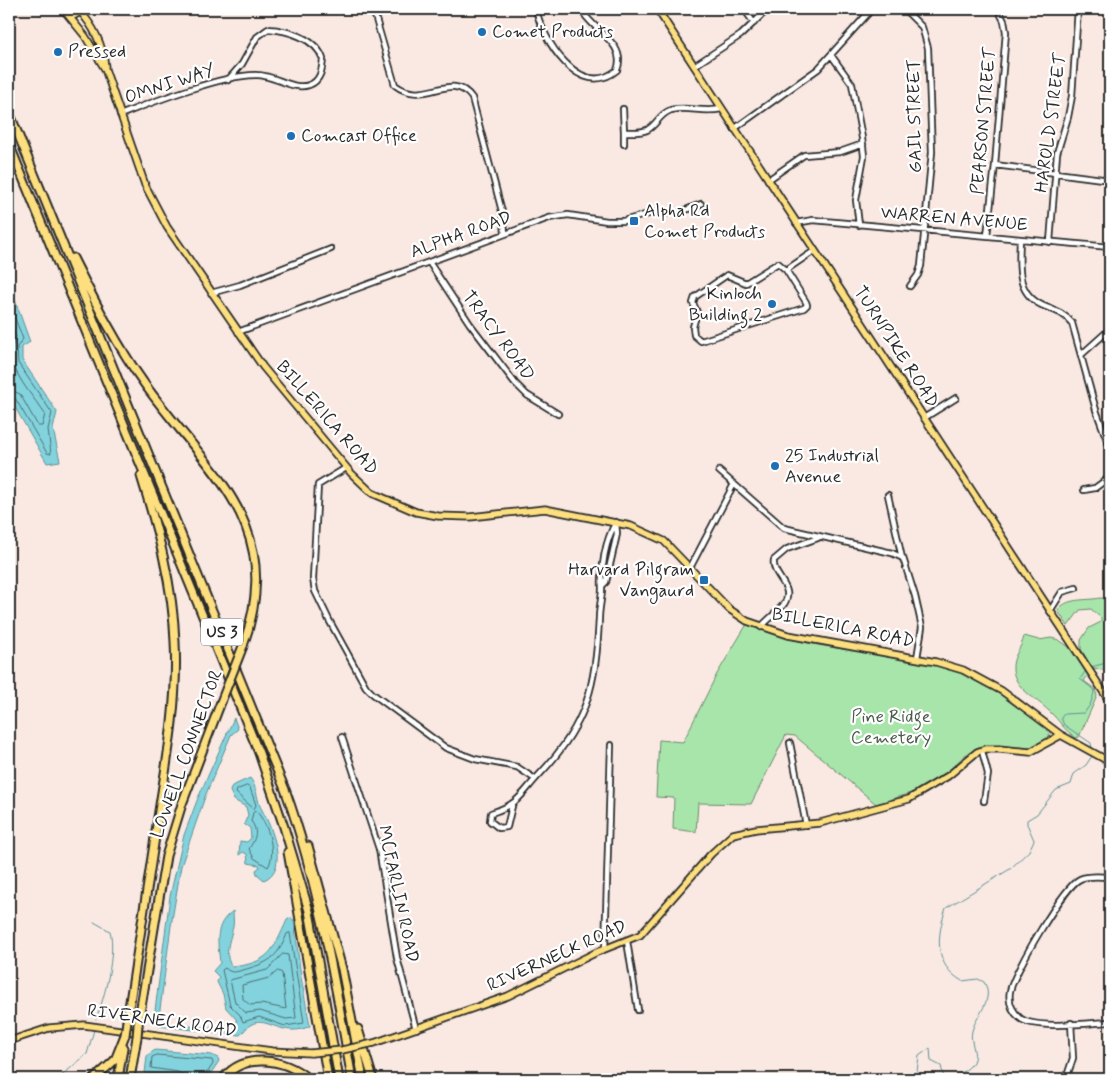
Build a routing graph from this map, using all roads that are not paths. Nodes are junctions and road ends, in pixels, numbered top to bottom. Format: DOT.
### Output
graph roads {
  1 [pos="74,9"];
  2 [pos="373,9"];
  3 [pos="536,9"];
  4 [pos="581,9"];
  5 [pos="657,9"];
  6 [pos="744,9"];
  7 [pos="768,9"];
  8 [pos="872,9"];
  9 [pos="904,9"];
  10 [pos="998,9"];
  11 [pos="1078,9"];
  12 [pos="82,10"];
  13 [pos="67,13"];
  14 [pos="754,23"];
  15 [pos="831,55"];
  16 [pos="694,66"];
  17 [pos="105,69"];
  18 [pos="228,80"];
  19 [pos="623,109"];
  20 [pos="721,109"];
  21 [pos="9,112"];
  22 [pos="120,115"];
  23 [pos="734,129"];
  24 [pos="624,132"];
  25 [pos="9,144"];
  26 [pos="624,144"];
  27 [pos="863,144"];
  28 [pos="9,155"];
  29 [pos="996,166"];
  30 [pos="1056,172"];
  31 [pos="768,180"];
  32 [pos="1110,180"];
  33 [pos="45,199"];
  34 [pos="701,204"];
  35 [pos="35,208"];
  36 [pos="796,223"];
  37 [pos="860,225"];
  38 [pos="926,231"];
  39 [pos="505,234"];
  40 [pos="987,236"];
  41 [pos="1020,239"];
  42 [pos="1050,242"];
  43 [pos="1110,247"];
  44 [pos="332,249"];
  45 [pos="814,251"];
  46 [pos="429,262"];
  47 [pos="786,270"];
  48 [pos="910,286"];
  49 [pos="211,293"];
  50 [pos="1110,329"];
  51 [pos="238,332"];
  52 [pos="1082,355"];
  53 [pos="956,398"];
  54 [pos="558,414"];
  55 [pos="924,418"];
  56 [pos="124,424"];
  57 [pos="1110,448"];
  58 [pos="346,468"];
  59 [pos="719,471"];
  60 [pos="1110,477"];
  61 [pos="734,484"];
  62 [pos="1084,490"];
  63 [pos="888,496"];
  64 [pos="616,522"];
  65 [pos="820,537"];
  66 [pos="902,558"];
  67 [pos="690,568"];
  68 [pos="1076,588"];
  69 [pos="1050,611"];
  70 [pos="761,627"];
  71 [pos="917,658"];
  72 [pos="1110,702"];
  73 [pos="1061,735"];
  74 [pos="342,738"];
  75 [pos="790,744"];
  76 [pos="611,745"];
  77 [pos="982,751"];
  78 [pos="1110,762"];
  79 [pos="535,779"];
  80 [pos="286,792"];
  81 [pos="984,801"];
  82 [pos="512,806"];
  83 [pos="806,825"];
  84 [pos="284,827"];
  85 [pos="1110,877"];
  86 [pos="626,941"];
  87 [pos="604,949"];
  88 [pos="342,969"];
  89 [pos="638,1010"];
  90 [pos="1110,1022"];
  91 [pos="1071,1023"];
  92 [pos="416,1028"];
  93 [pos="125,1035"];
  94 [pos="9,1041"];
  95 [pos="94,1079"];
  96 [pos="118,1079"];
  97 [pos="130,1079"];
  98 [pos="223,1079"];
  99 [pos="308,1079"];
  100 [pos="328,1079"];
  101 [pos="339,1079"];
  102 [pos="352,1079"];
  103 [pos="363,1079"];
  104 [pos="372,1079"];
  105 [pos="1066,1079"];
  1 -- 13 [label="main road"];
  2 -- 39 [label="street"];
  3 -- 4 [label="street"];
  5 -- 16 [label="main road, TURNPIKE ROAD"];
  6 -- 14 [label="street"];
  7 -- 14 [label="street"];
  8 -- 15 [label="street"];
  9 -- 38 [label="street, GAIL STREET"];
  10 -- 29 [label="street, PEARSON STREET"];
  11 -- 30 [label="street, HAROLD STREET"];
  12 -- 13 [label="main road"];
  12 -- 17 [label="main road, BILLERICA ROAD"];
  13 -- 17 [label="main road, BILLERICA ROAD"];
  14 -- 16 [label="street"];
  15 -- 23 [label="street"];
  15 -- 27 [label="street"];
  16 -- 20 [label="main road, TURNPIKE ROAD"];
  17 -- 22 [label="main road, BILLERICA ROAD"];
  18 -- 18 [label="street, OMNI WAY"];
  18 -- 22 [label="street, OMNI WAY"];
  19 -- 24 [label="street"];
  20 -- 23 [label="main road, TURNPIKE ROAD"];
  20 -- 24 [label="street"];
  21 -- 33 [label="highway, US 3"];
  22 -- 49 [label="main road, BILLERICA ROAD"];
  23 -- 31 [label="main road, TURNPIKE ROAD"];
  24 -- 26 [label="street"];
  25 -- 35 [label="highway, US 3"];
  27 -- 31 [label="street"];
  27 -- 37 [label="street"];
  28 -- 35 [label="highway"];
  29 -- 30 [label="street"];
  29 -- 40 [label="street, PEARSON STREET"];
  30 -- 32 [label="street"];
  30 -- 42 [label="street, HAROLD STREET"];
  31 -- 36 [label="main road, TURNPIKE ROAD"];
  33 -- 80 [label="highway, US 3"];
  33 -- 97 [label="highway, LOWELL CONNECTOR, bridge"];
  34 -- 39 [label="street, ALPHA ROAD"];
  35 -- 56 [label="highway, US 3"];
  36 -- 37 [label="street, WARREN AVENUE"];
  36 -- 45 [label="main road, TURNPIKE ROAD"];
  37 -- 38 [label="street, WARREN AVENUE"];
  38 -- 40 [label="street, WARREN AVENUE"];
  38 -- 48 [label="street, GAIL STREET"];
  39 -- 46 [label="street, ALPHA ROAD"];
  40 -- 41 [label="street, WARREN AVENUE"];
  41 -- 42 [label="street, WARREN AVENUE"];
  41 -- 52 [label="street"];
  42 -- 43 [label="street, WARREN AVENUE"];
  44 -- 49 [label="street"];
  45 -- 47 [label="street"];
  45 -- 55 [label="main road, TURNPIKE ROAD"];
  46 -- 51 [label="street, ALPHA ROAD"];
  46 -- 54 [label="street, TRACY ROAD"];
  47 -- 47 [label="street"];
  49 -- 51 [label="main road, BILLERICA ROAD"];
  50 -- 52 [label="street"];
  51 -- 58 [label="main road, BILLERICA ROAD"];
  52 -- 57 [label="street"];
  53 -- 55 [label="street"];
  55 -- 69 [label="main road, TURNPIKE ROAD"];
  56 -- 84 [label="highway, US 3"];
  56 -- 93 [label="highway, bridge"];
  58 -- 64 [label="main road, BILLERICA ROAD"];
  58 -- 79 [label="street"];
  59 -- 61 [label="street"];
  60 -- 62 [label="street"];
  61 -- 65 [label="street"];
  61 -- 67 [label="street"];
  63 -- 66 [label="street"];
  64 -- 67 [label="main road, BILLERICA ROAD"];
  64 -- 79 [label="street"];
  65 -- 66 [label="street"];
  65 -- 70 [label="street"];
  66 -- 71 [label="street"];
  67 -- 70 [label="main road, BILLERICA ROAD"];
  68 -- 69 [label="street"];
  69 -- 72 [label="main road, TURNPIKE ROAD"];
  70 -- 71 [label="main road, BILLERICA ROAD"];
  71 -- 73 [label="main road, BILLERICA ROAD"];
  73 -- 77 [label="main road"];
  73 -- 78 [label="main road, BILLERICA ROAD"];
  74 -- 92 [label="street, MCFARLIN ROAD"];
  75 -- 83 [label="street"];
  76 -- 87 [label="street"];
  77 -- 81 [label="street"];
  77 -- 83 [label="main road, RIVERNECK ROAD"];
  79 -- 82 [label="street"];
  80 -- 88 [label="highway"];
  80 -- 102 [label="highway, US 3"];
  82 -- 82 [label="street"];
  83 -- 86 [label="main road, RIVERNECK ROAD"];
  84 -- 100 [label="highway"];
  84 -- 101 [label="highway, US 3"];
  85 -- 91 [label="street"];
  86 -- 87 [label="main road, RIVERNECK ROAD"];
  86 -- 89 [label="street"];
  87 -- 92 [label="main road, RIVERNECK ROAD"];
  88 -- 103 [label="highway"];
  88 -- 104 [label="highway"];
  90 -- 91 [label="street"];
  91 -- 105 [label="street"];
  92 -- 94 [label="main road, RIVERNECK ROAD, bridge"];
  93 -- 95 [label="highway"];
  93 -- 96 [label="highway"];
  98 -- 99 [label="highway"];
}
